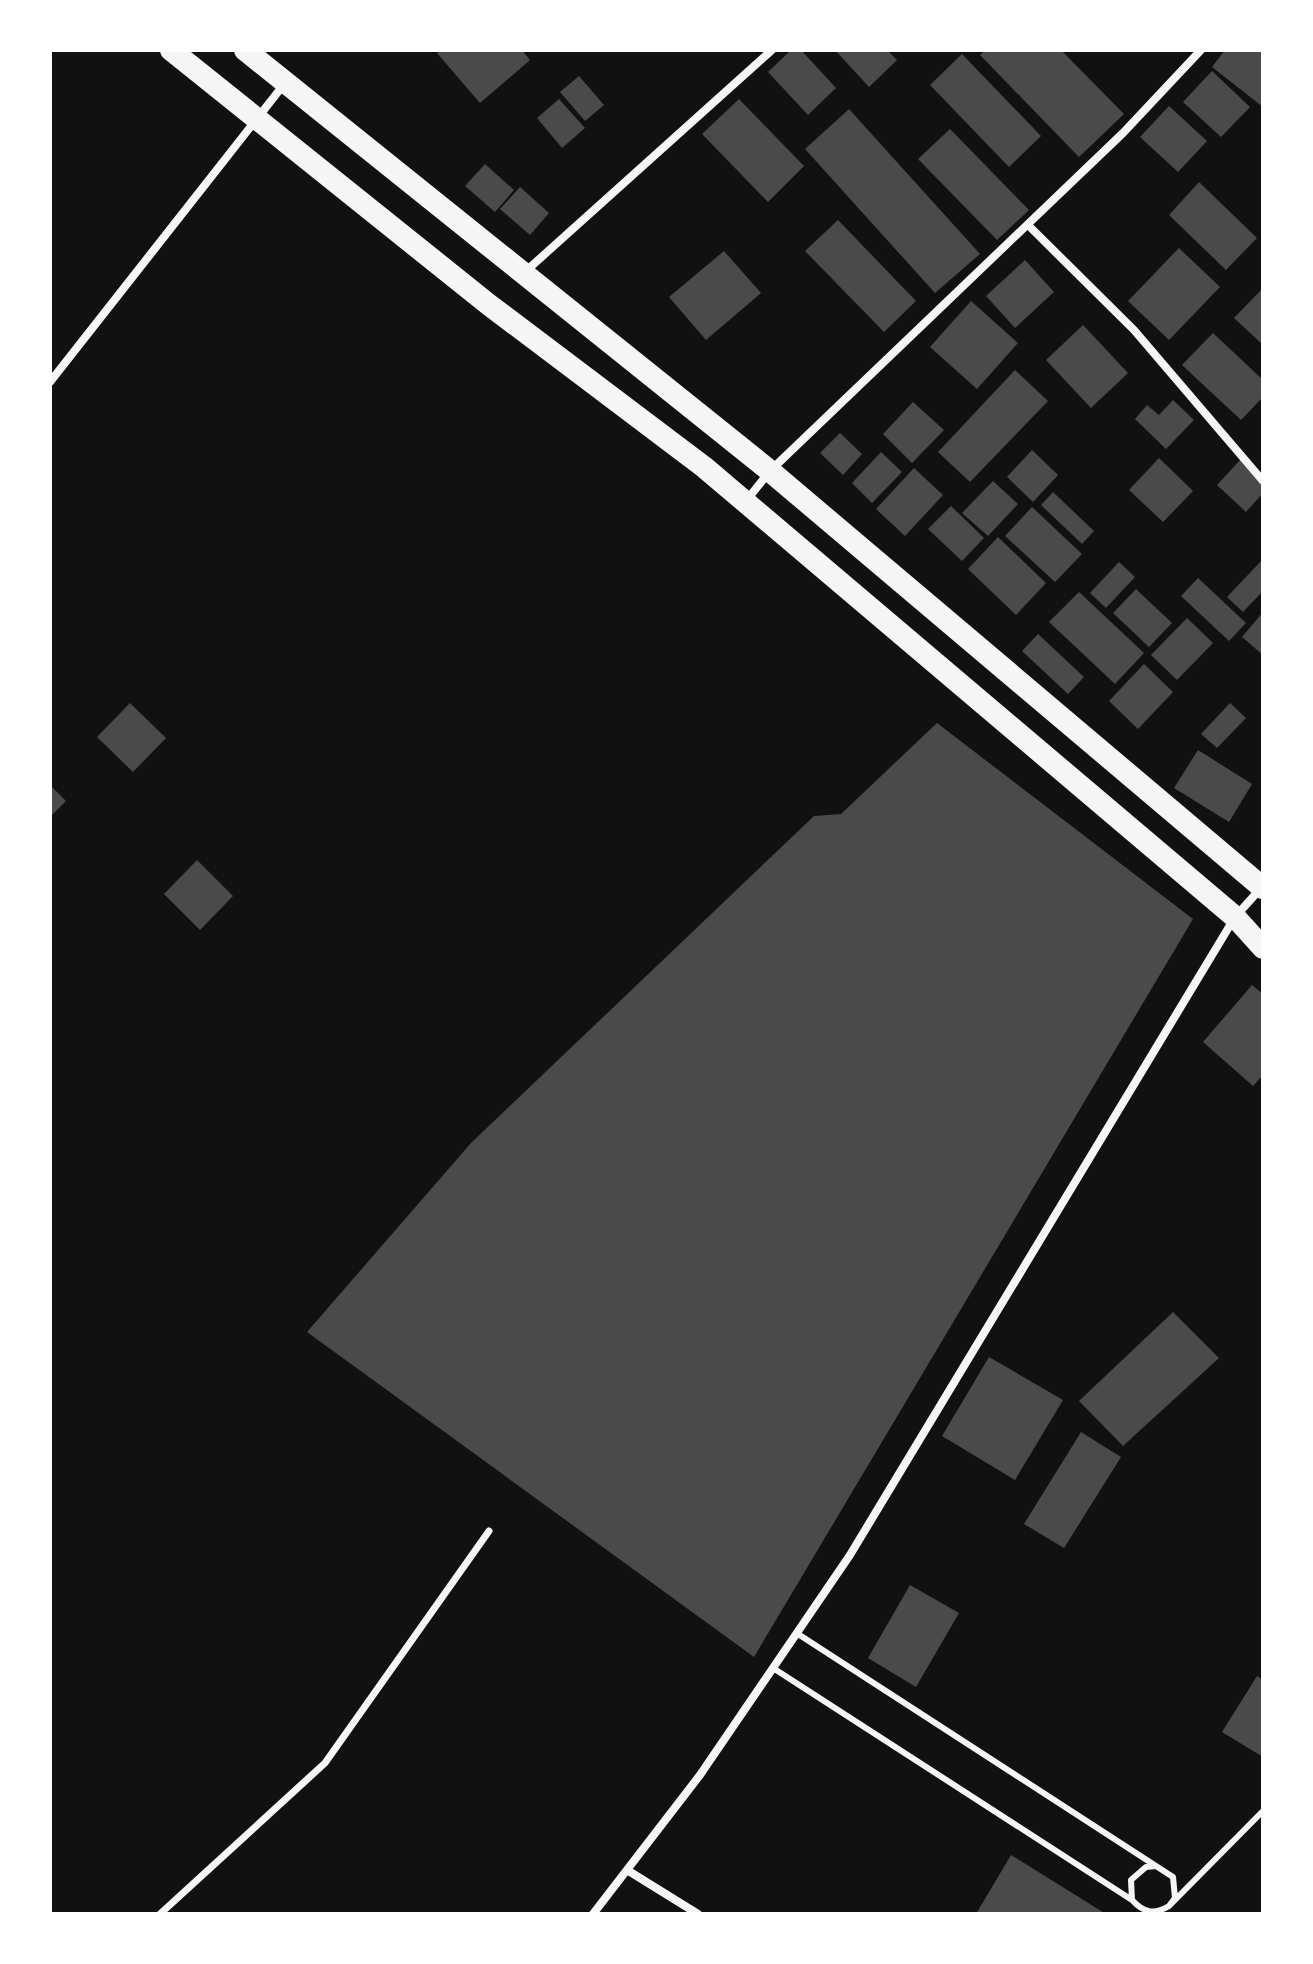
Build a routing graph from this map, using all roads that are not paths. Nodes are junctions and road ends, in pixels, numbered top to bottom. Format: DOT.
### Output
graph roads {
  1 [pos="171,50"];
  2 [pos="245,50"];
  3 [pos="772,50"];
  4 [pos="1201,50"];
  5 [pos="286,82"];
  6 [pos="256,121"];
  7 [pos="1028,225"];
  8 [pos="525,272"];
  9 [pos="50,382"];
  10 [pos="770,471"];
  11 [pos="1263,481"];
  12 [pos="745,502"];
  13 [pos="1262,887"];
  14 [pos="1235,917"];
  15 [pos="1263,948"];
  16 [pos="489,1531"];
  17 [pos="798,1634"];
  18 [pos="773,1668"];
  19 [pos="1263,1811"];
  20 [pos="1156,1866"];
  21 [pos="627,1870"];
  22 [pos="1132,1900"];
  23 [pos="1169,1906"];
  24 [pos="160,1914"];
  25 [pos="593,1914"];
  26 [pos="698,1914"];
  1 -- 6 [label="highway"];
  2 -- 5 [label="highway"];
  3 -- 8 [label="street"];
  4 -- 7 [label="street"];
  5 -- 6 [label="street"];
  5 -- 8 [label="highway"];
  6 -- 9 [label="street"];
  6 -- 12 [label="highway"];
  7 -- 10 [label="street"];
  7 -- 11 [label="street"];
  8 -- 10 [label="highway"];
  10 -- 12 [label="street"];
  10 -- 13 [label="highway"];
  12 -- 14 [label="highway"];
  13 -- 14 [label="street"];
  14 -- 15 [label="highway"];
  14 -- 17 [label="street"];
  16 -- 24 [label="street"];
  17 -- 18 [label="street"];
  17 -- 20 [label="lane"];
  18 -- 21 [label="street"];
  18 -- 22 [label="lane"];
  19 -- 23 [label="lane"];
  20 -- 22 [label="lane"];
  20 -- 23 [label="lane"];
  21 -- 25 [label="street"];
  21 -- 26 [label="street"];
  22 -- 23 [label="lane"];
}
